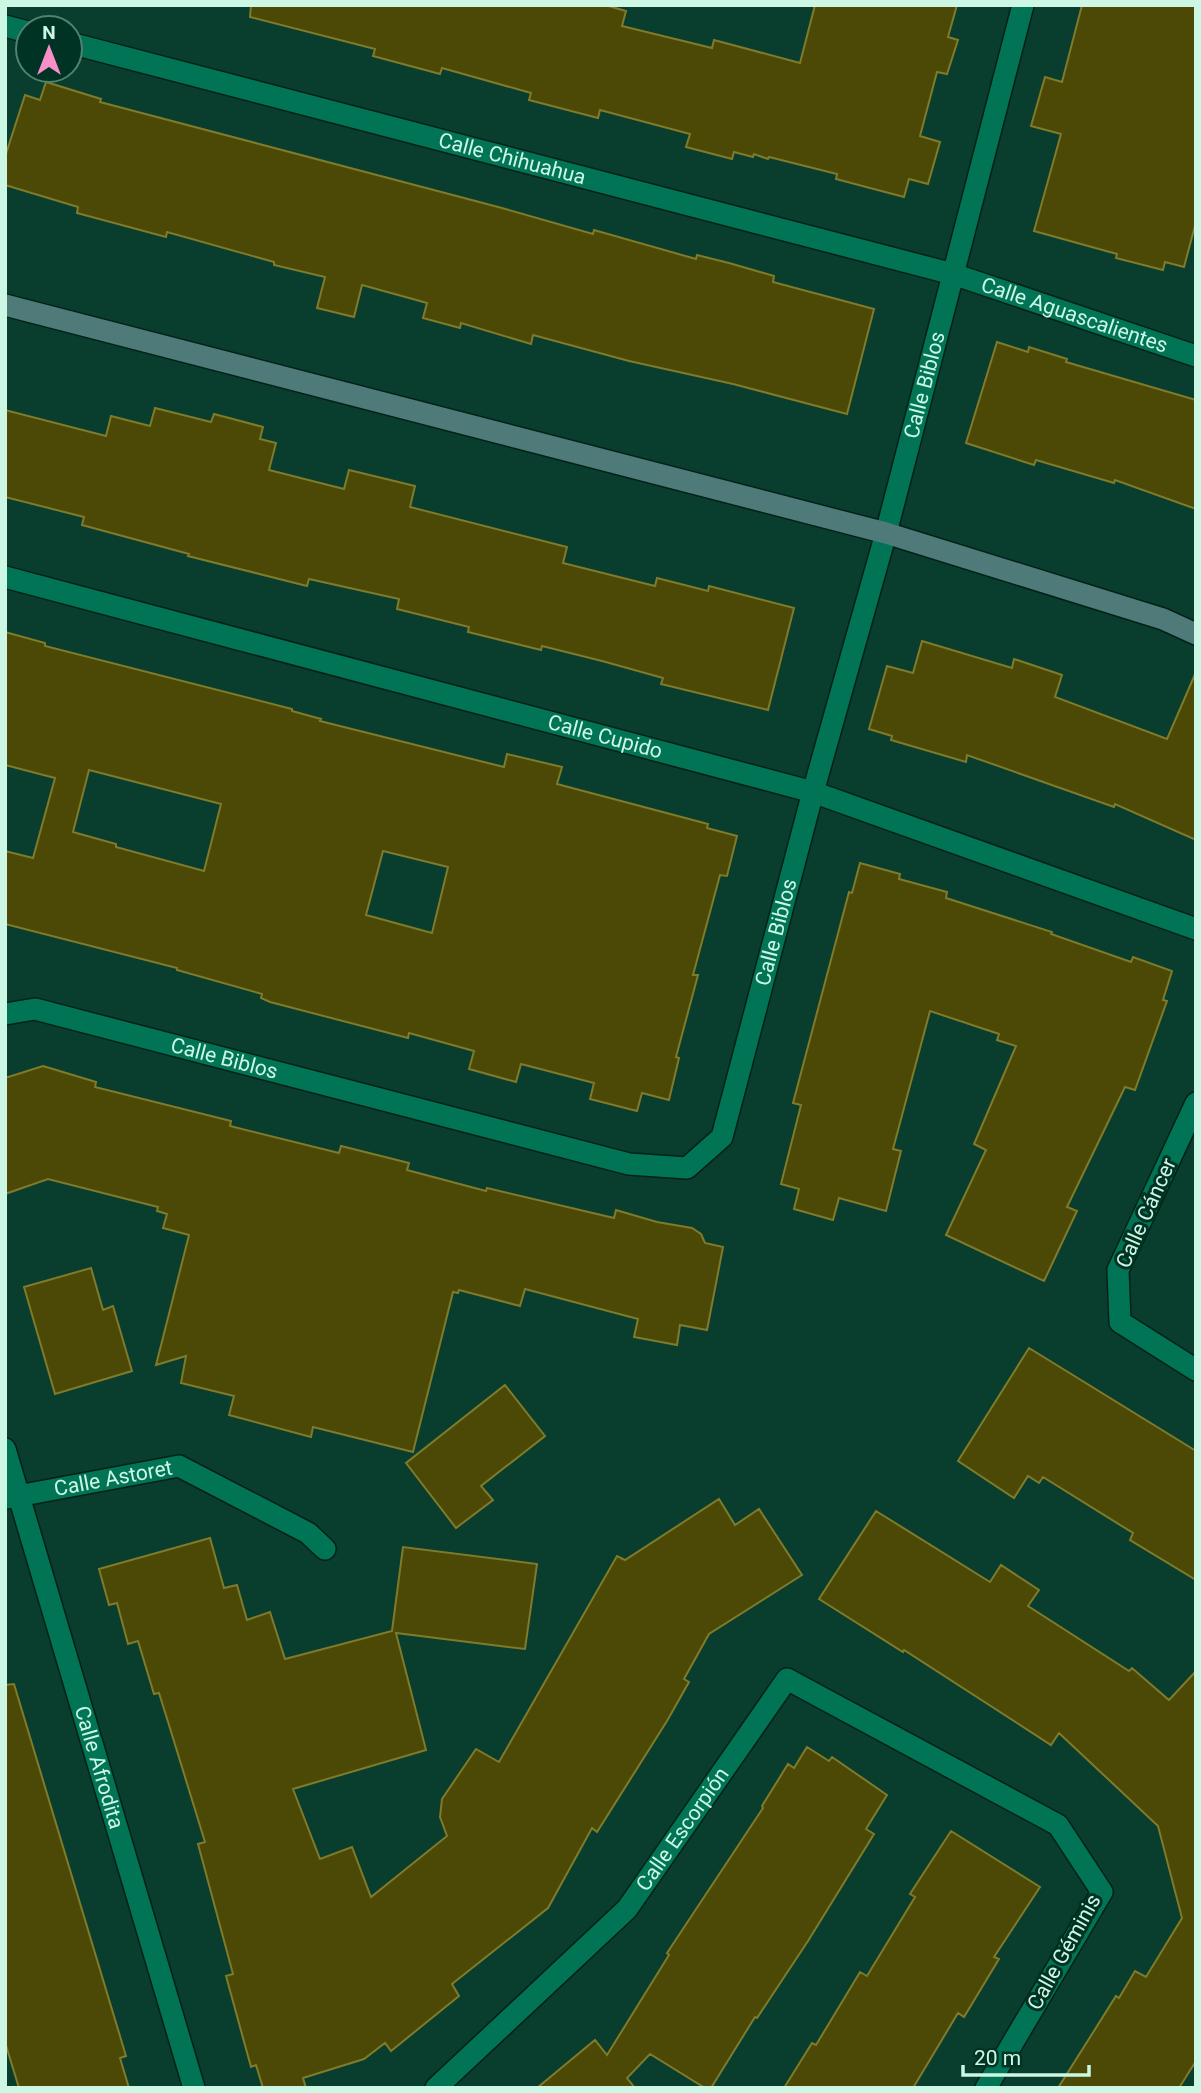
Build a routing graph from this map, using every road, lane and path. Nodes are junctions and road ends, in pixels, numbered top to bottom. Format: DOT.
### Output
graph roads {
  1 [pos="1023,5"];
  2 [pos="84,47"];
  3 [pos="953,274"];
  4 [pos="5,305"];
  5 [pos="1196,356"];
  6 [pos="886,533"];
  7 [pos="5,577"];
  8 [pos="1196,634"];
  9 [pos="813,792"];
  10 [pos="1196,929"];
  11 [pos="5,1014"];
  12 [pos="1196,1103"];
  13 [pos="1196,1370"];
  14 [pos="5,1449"];
  15 [pos="12,1497"];
  16 [pos="325,1549"];
  17 [pos="942,1761"];
  18 [pos="194,2088"];
  19 [pos="436,2088"];
  20 [pos="986,2088"];
  1 -- 3 [label="street, Calle Biblos"];
  2 -- 3 [label="street, Calle Chihuahua"];
  3 -- 5 [label="street, Calle Aguascalientes"];
  3 -- 6 [label="street, Calle Biblos"];
  4 -- 6 [label="street"];
  6 -- 8 [label="street"];
  6 -- 9 [label="street, Calle Biblos"];
  7 -- 9 [label="street, Calle Cupido"];
  9 -- 10 [label="street, Calle Cupido"];
  9 -- 11 [label="street, Calle Biblos"];
  12 -- 13 [label="street, Calle Cáncer"];
  14 -- 15 [label="street, Calle Afrodita"];
  15 -- 16 [label="street, Calle Astoret"];
  15 -- 18 [label="street, Calle Afrodita"];
  17 -- 19 [label="street, Calle Escorpión"];
  17 -- 20 [label="street, Calle Géminis"];
}
